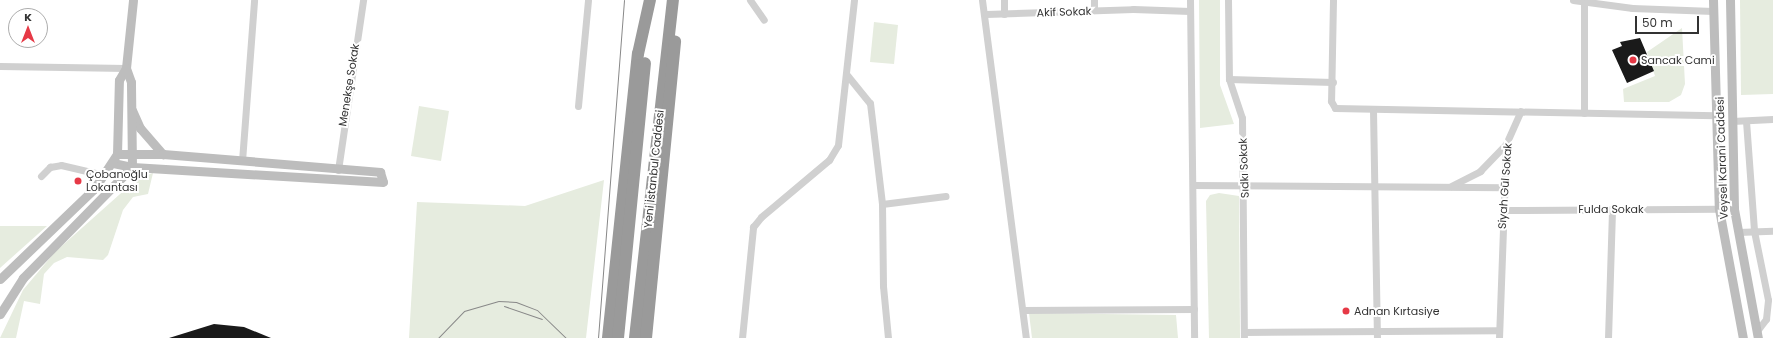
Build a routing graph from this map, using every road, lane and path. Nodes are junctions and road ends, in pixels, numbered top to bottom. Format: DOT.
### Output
graph roads {
  1 [pos="133,0"];
  2 [pos="254,0"];
  3 [pos="363,0"];
  4 [pos="588,0"];
  5 [pos="650,0"];
  6 [pos="750,0"];
  7 [pos="854,0"];
  8 [pos="982,0"];
  9 [pos="1004,0"];
  10 [pos="1094,0"];
  11 [pos="1190,0"];
  12 [pos="1228,0"];
  13 [pos="1334,0"];
  14 [pos="1573,0"];
  15 [pos="1713,0"];
  16 [pos="1730,0"];
  17 [pos="673,1"];
  18 [pos="1584,3"];
  19 [pos="1094,10"];
  20 [pos="1190,11"];
  21 [pos="1713,11"];
  22 [pos="986,14"];
  23 [pos="1004,14"];
  24 [pos="764,20"];
  25 [pos="0,66"];
  26 [pos="126,68"];
  27 [pos="847,75"];
  28 [pos="1229,80"];
  29 [pos="1334,82"];
  30 [pos="578,106"];
  31 [pos="131,107"];
  32 [pos="1373,110"];
  33 [pos="1521,111"];
  34 [pos="1584,113"];
  35 [pos="1715,115"];
  36 [pos="1773,119"];
  37 [pos="1732,121"];
  38 [pos="1746,121"];
  39 [pos="1506,144"];
  40 [pos="130,153"];
  41 [pos="163,154"];
  42 [pos="115,159"];
  43 [pos="242,161"];
  44 [pos="132,167"];
  45 [pos="338,170"];
  46 [pos="104,175"];
  47 [pos="41,176"];
  48 [pos="1193,184"];
  49 [pos="1245,185"];
  50 [pos="1375,186"];
  51 [pos="1449,187"];
  52 [pos="1504,187"];
  53 [pos="946,196"];
  54 [pos="882,204"];
  55 [pos="1719,209"];
  56 [pos="1503,210"];
  57 [pos="1612,210"];
  58 [pos="1773,231"];
  59 [pos="1738,232"];
  60 [pos="1754,232"];
  61 [pos="0,280"];
  62 [pos="1194,309"];
  63 [pos="1022,310"];
  64 [pos="0,314"];
  65 [pos="1499,330"];
  66 [pos="1377,334"];
  67 [pos="1758,334"];
  68 [pos="1244,335"];
  69 [pos="608,338"];
  70 [pos="618,338"];
  71 [pos="635,338"];
  72 [pos="646,338"];
  73 [pos="742,338"];
  74 [pos="888,338"];
  75 [pos="1026,338"];
  76 [pos="1194,338"];
  77 [pos="1499,338"];
  78 [pos="1608,338"];
  79 [pos="1743,338"];
  1 -- 26 [label="street"];
  2 -- 43 [label="street"];
  3 -- 45 [label="street, Menekşe Sokak"];
  4 -- 30 [label="street"];
  5 -- 69 [label="highway"];
  5 -- 70 [label="highway, Yeni İstanbul Caddesi"];
  6 -- 24 [label="street"];
  7 -- 27 [label="street"];
  8 -- 22 [label="street"];
  9 -- 23 [label="street"];
  10 -- 19 [label="street"];
  11 -- 20 [label="street"];
  12 -- 28 [label="street, Sıdkı Sokak"];
  13 -- 29 [label="street"];
  14 -- 18 [label="street"];
  15 -- 21 [label="street, Veysel Karani Caddesi"];
  16 -- 37 [label="street, Veysel Karani Caddesi"];
  17 -- 71 [label="highway, Yeni İstanbul Caddesi"];
  17 -- 72 [label="highway"];
  18 -- 21 [label="street"];
  18 -- 34 [label="street"];
  19 -- 20 [label="street, Akif Sokak"];
  19 -- 23 [label="street, Akif Sokak"];
  20 -- 48 [label="street"];
  21 -- 35 [label="street, Veysel Karani Caddesi"];
  22 -- 23 [label="street, Akif Sokak"];
  22 -- 63 [label="street"];
  25 -- 26 [label="street"];
  26 -- 31 [label="street"];
  26 -- 42 [label="street"];
  27 -- 54 [label="street"];
  27 -- 73 [label="street"];
  28 -- 29 [label="street"];
  28 -- 49 [label="street, Sıdkı Sokak"];
  29 -- 32 [label="street"];
  31 -- 40 [label="street"];
  31 -- 41 [label="street"];
  32 -- 33 [label="street"];
  32 -- 50 [label="street"];
  33 -- 34 [label="street"];
  33 -- 39 [label="street, Siyah Gül Sokak"];
  34 -- 35 [label="street"];
  35 -- 55 [label="street, Veysel Karani Caddesi"];
  36 -- 38 [label="street"];
  37 -- 38 [label="street"];
  37 -- 59 [label="street, Veysel Karani Caddesi"];
  38 -- 60 [label="street"];
  39 -- 51 [label="street"];
  39 -- 52 [label="street, Siyah Gül Sokak"];
  40 -- 41 [label="street"];
  40 -- 42 [label="street"];
  40 -- 44 [label="street"];
  41 -- 43 [label="street"];
  42 -- 44 [label="street"];
  42 -- 46 [label="street"];
  43 -- 45 [label="street"];
  44 -- 45 [label="street"];
  44 -- 64 [label="street"];
  46 -- 47 [label="street"];
  46 -- 61 [label="street"];
  48 -- 49 [label="street"];
  48 -- 62 [label="street"];
  49 -- 50 [label="street"];
  49 -- 68 [label="street, Sıdkı Sokak"];
  50 -- 51 [label="street"];
  50 -- 66 [label="street"];
  51 -- 52 [label="street"];
  52 -- 56 [label="street, Siyah Gül Sokak"];
  53 -- 54 [label="street"];
  54 -- 74 [label="street"];
  55 -- 57 [label="street, Fulda Sokak"];
  55 -- 79 [label="street, Veysel Karani Caddesi"];
  56 -- 57 [label="street, Fulda Sokak"];
  56 -- 65 [label="street, Siyah Gül Sokak"];
  57 -- 78 [label="street"];
  58 -- 60 [label="street"];
  59 -- 60 [label="street"];
  59 -- 67 [label="street, Veysel Karani Caddesi"];
  60 -- 67 [label="street"];
  62 -- 63 [label="street"];
  62 -- 76 [label="street"];
  63 -- 75 [label="street"];
  65 -- 66 [label="street"];
  65 -- 77 [label="street, Siyah Gül Sokak"];
  66 -- 68 [label="street"];
}
